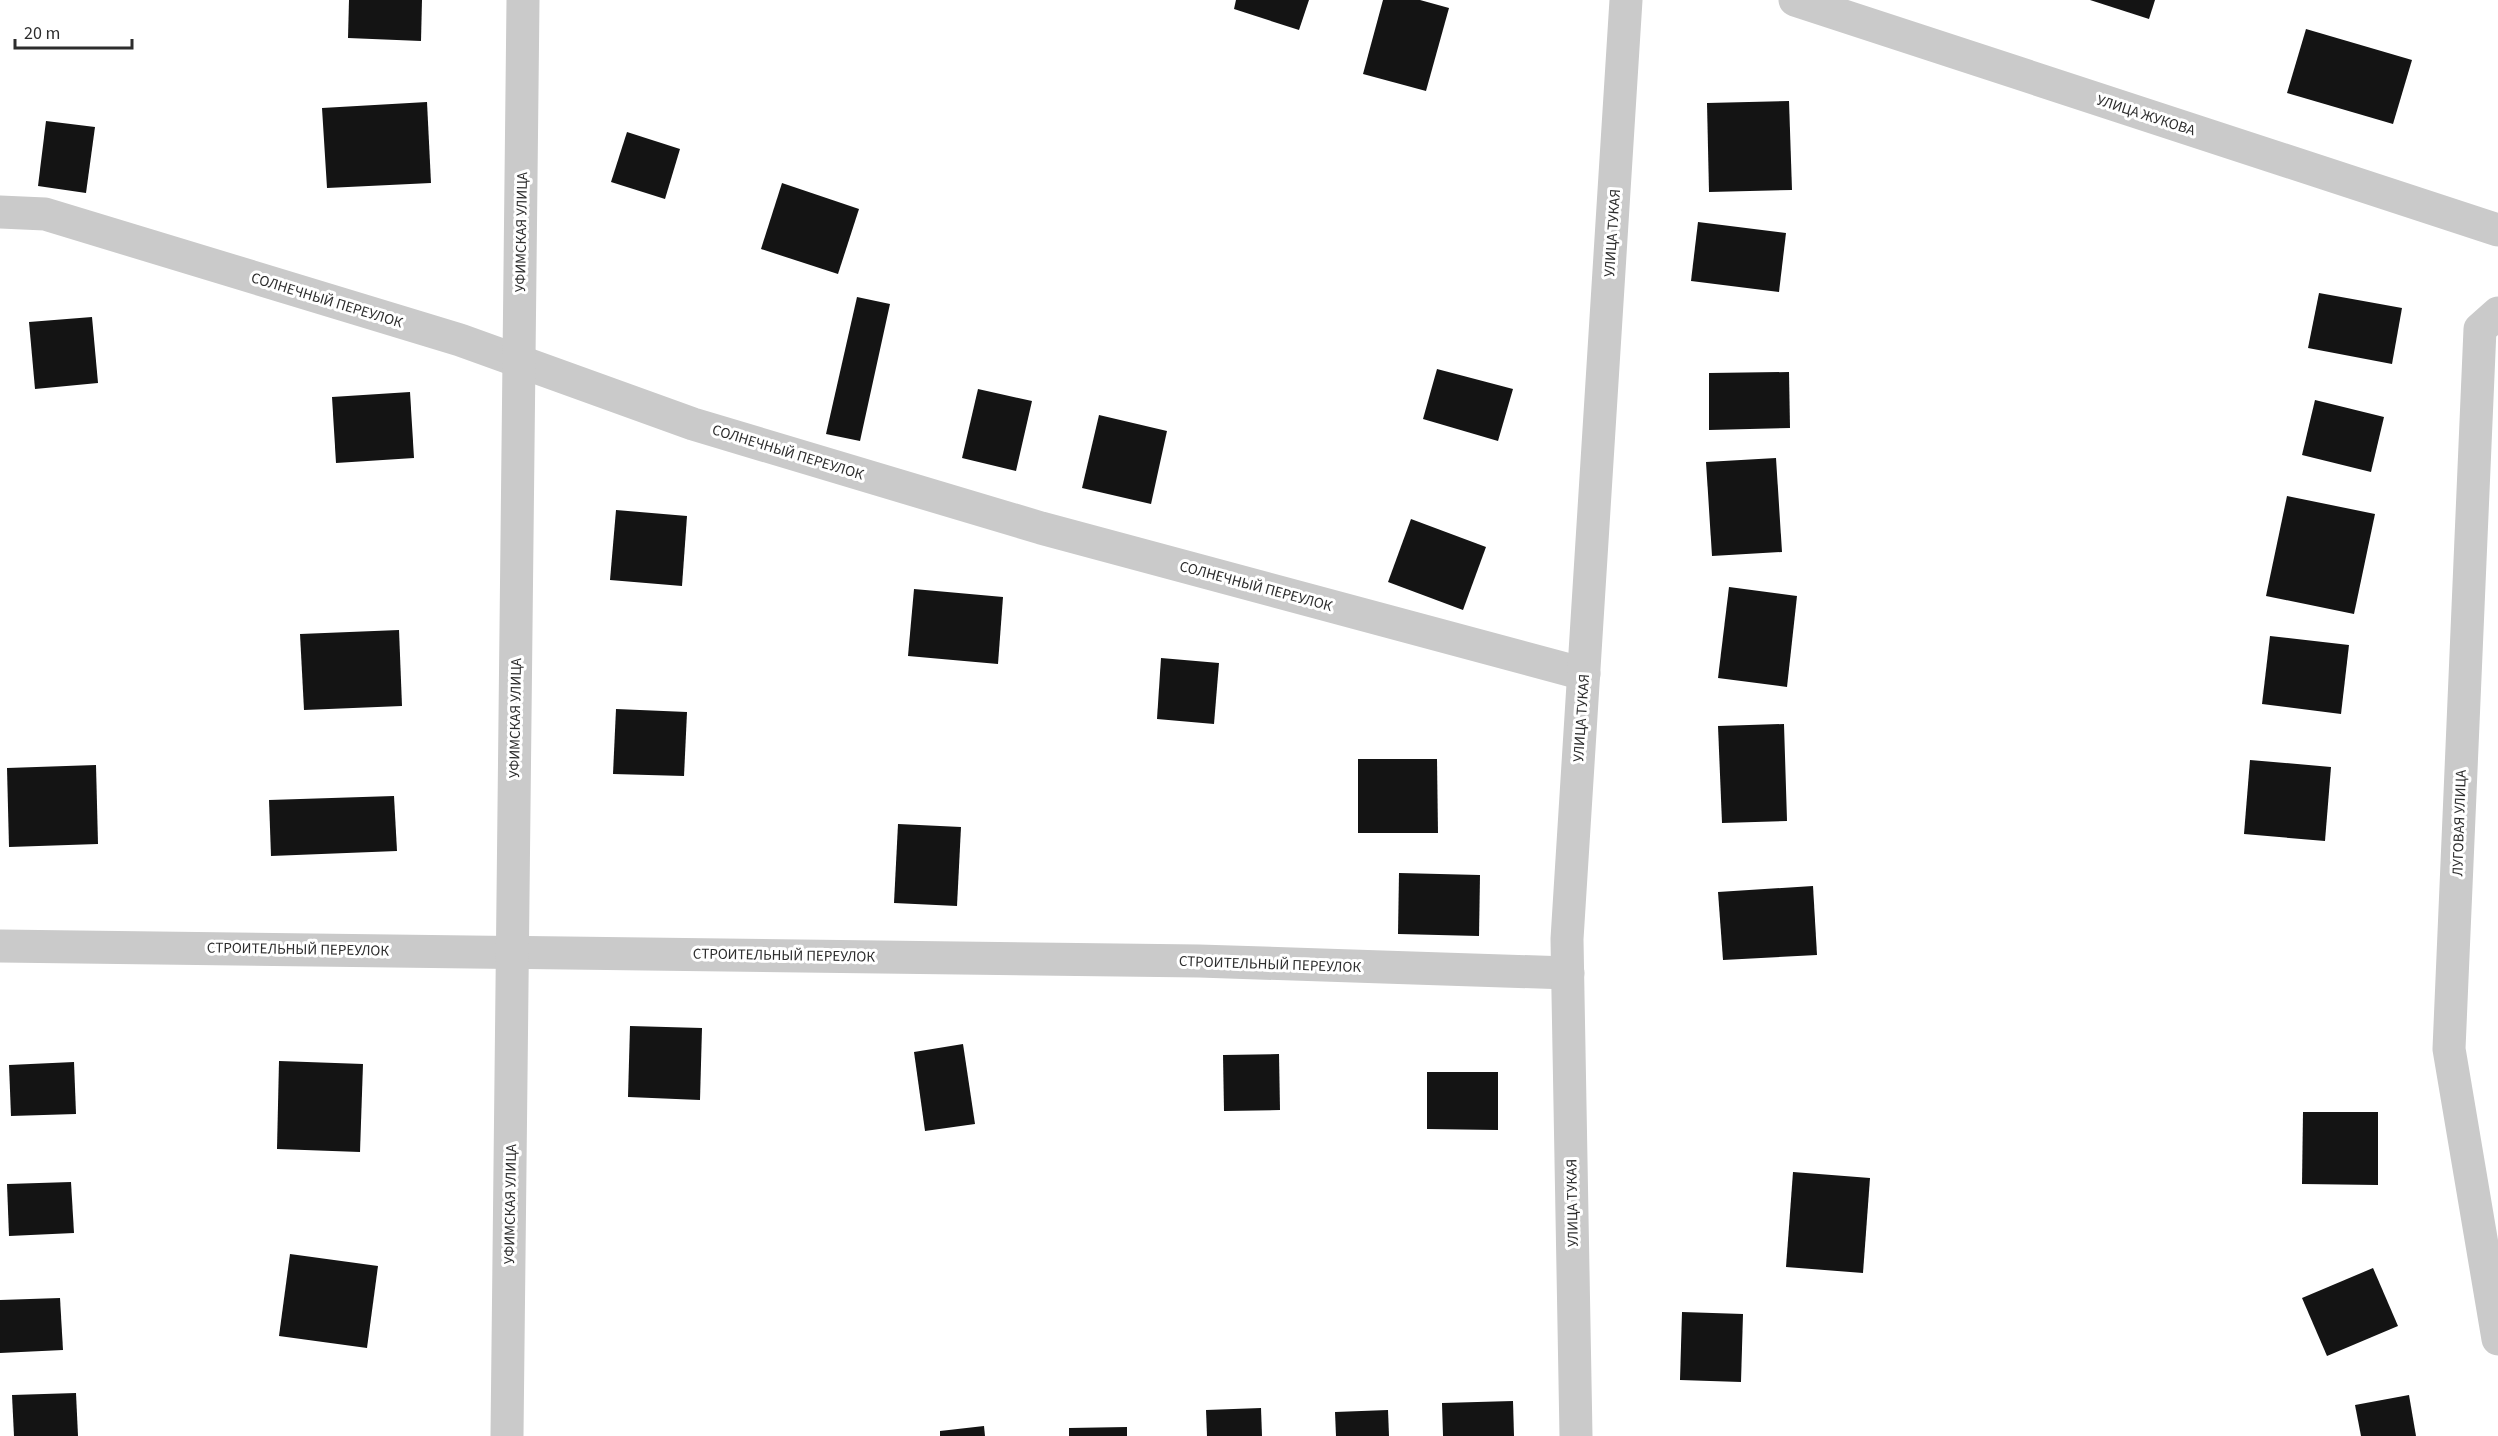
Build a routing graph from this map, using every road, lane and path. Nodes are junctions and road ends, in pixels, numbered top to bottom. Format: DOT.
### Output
graph roads {
  1 [pos="523,0"];
  2 [pos="1626,0"];
  3 [pos="1795,0"];
  4 [pos="0,212"];
  5 [pos="2498,230"];
  6 [pos="2498,312"];
  7 [pos="519,362"];
  8 [pos="1584,674"];
  9 [pos="0,946"];
  10 [pos="513,951"];
  11 [pos="1568,973"];
  12 [pos="2498,1339"];
  13 [pos="507,1436"];
  14 [pos="1576,1436"];
  1 -- 7 [label="street, УФИМСКАЯ УЛИЦА"];
  2 -- 8 [label="street, УЛИЦА ТУКАЯ"];
  3 -- 5 [label="street, УЛИЦА ЖУКОВА"];
  4 -- 7 [label="street, СОЛНЕЧНЫЙ ПЕРЕУЛОК"];
  6 -- 12 [label="street, ЛУГОВАЯ УЛИЦА"];
  7 -- 8 [label="street, СОЛНЕЧНЫЙ ПЕРЕУЛОК"];
  7 -- 10 [label="street, УФИМСКАЯ УЛИЦА"];
  8 -- 11 [label="street, УЛИЦА ТУКАЯ"];
  9 -- 10 [label="street, СТРОИТЕЛЬНЫЙ ПЕРЕУЛОК"];
  10 -- 11 [label="street, СТРОИТЕЛЬНЫЙ ПЕРЕУЛОК"];
  10 -- 13 [label="street, УФИМСКАЯ УЛИЦА"];
  11 -- 14 [label="street, УЛИЦА ТУКАЯ"];
}
